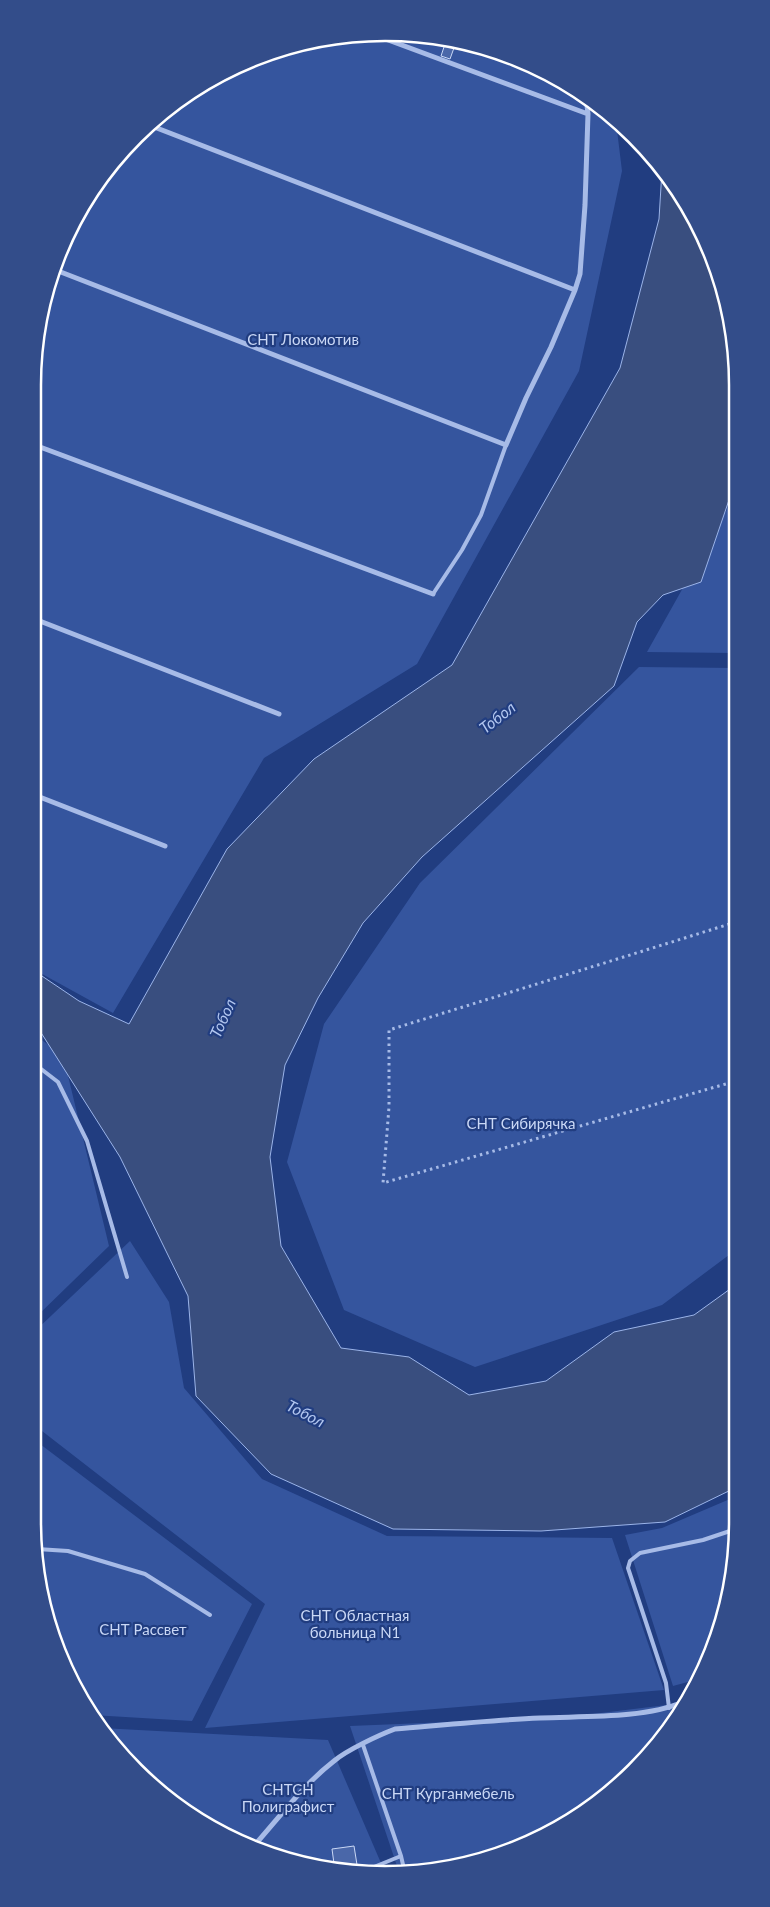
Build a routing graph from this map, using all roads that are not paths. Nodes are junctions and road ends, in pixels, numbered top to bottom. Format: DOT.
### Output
graph roads {
  1 [pos="392,41"];
  2 [pos="587,107"];
  3 [pos="588,114"];
  4 [pos="157,128"];
  5 [pos="60,272"];
  6 [pos="576,290"];
  7 [pos="506,445"];
  8 [pos="41,447"];
  9 [pos="433,594"];
  10 [pos="41,621"];
  11 [pos="279,714"];
  12 [pos="41,798"];
  13 [pos="165,846"];
  14 [pos="41,1069"];
  15 [pos="127,1277"];
  16 [pos="729,1531"];
  17 [pos="43,1550"];
  18 [pos="210,1615"];
  19 [pos="676,1705"];
  20 [pos="669,1708"];
  21 [pos="363,1744"];
  22 [pos="258,1842"];
  23 [pos="401,1856"];
  24 [pos="403,1865"];
  25 [pos="377,1866"];
  1 -- 3 [label="street"];
  2 -- 3 [label="street"];
  3 -- 6 [label="street"];
  4 -- 6 [label="street"];
  5 -- 7 [label="street"];
  6 -- 7 [label="street"];
  7 -- 9 [label="lane"];
  8 -- 9 [label="street"];
  10 -- 11 [label="street"];
  12 -- 13 [label="street"];
  14 -- 15 [label="lane"];
  16 -- 20 [label="lane"];
  17 -- 18 [label="lane"];
  19 -- 20 [label="street"];
  20 -- 21 [label="street"];
  21 -- 22 [label="street"];
  21 -- 23 [label="lane"];
  23 -- 24 [label="lane"];
  23 -- 25 [label="lane"];
}
